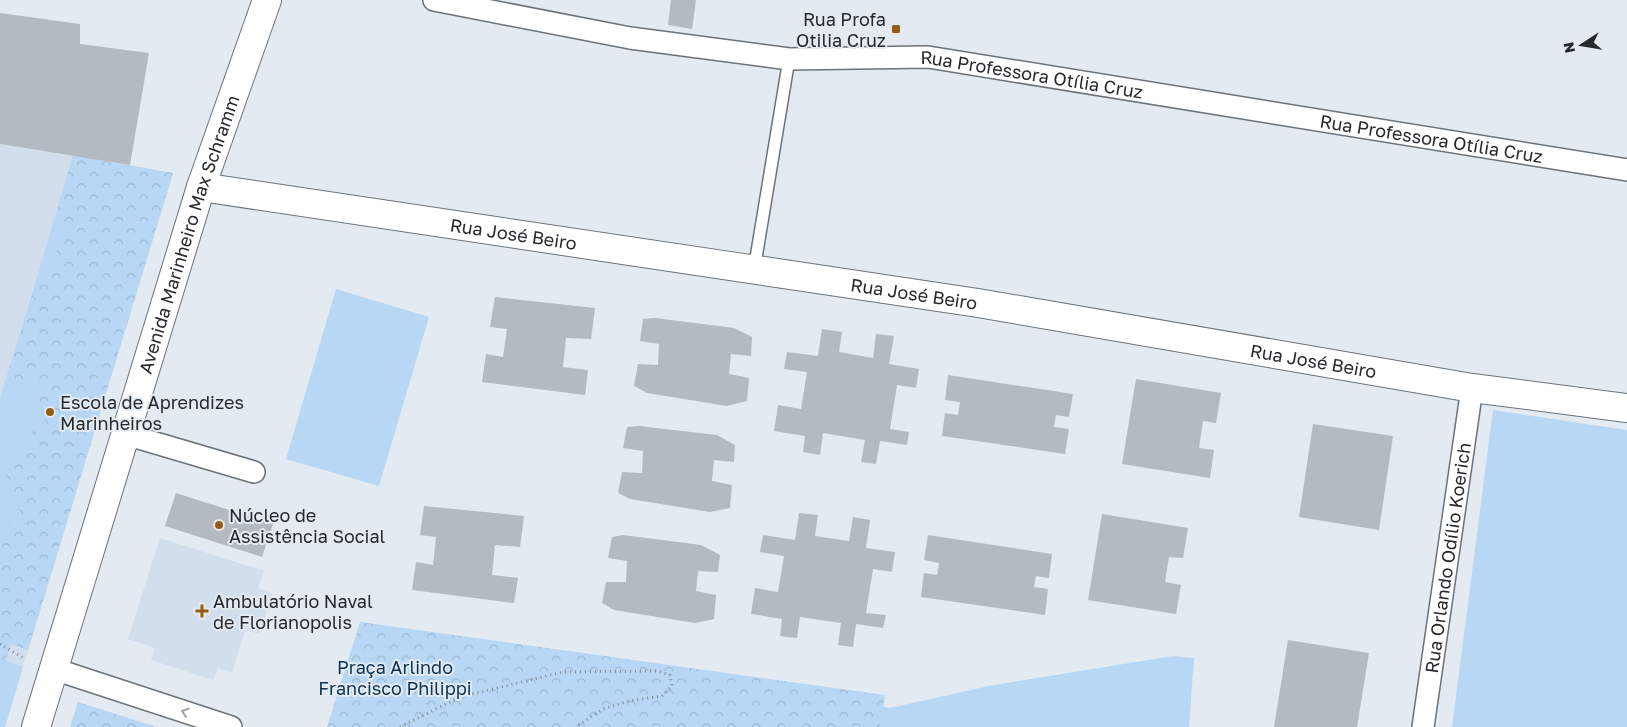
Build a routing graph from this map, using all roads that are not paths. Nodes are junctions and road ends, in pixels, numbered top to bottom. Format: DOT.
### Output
graph roads {
  1 [pos="434,0"];
  2 [pos="263,1"];
  3 [pos="789,58"];
  4 [pos="1627,170"];
  5 [pos="201,187"];
  6 [pos="754,270"];
  7 [pos="1472,388"];
  8 [pos="1627,408"];
  9 [pos="125,434"];
  10 [pos="254,472"];
  11 [pos="54,670"];
  12 [pos="36,727"];
  13 [pos="231,727"];
  14 [pos="1423,727"];
  1 -- 3 [label="street, Rua Professora Otília Cruz"];
  2 -- 5 [label="street, Avenida Marinheiro Max Schramm"];
  3 -- 4 [label="street, Rua Professora Otília Cruz"];
  3 -- 6 [label="lane"];
  5 -- 6 [label="street, Rua José Beiro"];
  5 -- 9 [label="street, Avenida Marinheiro Max Schramm"];
  6 -- 7 [label="street, Rua José Beiro"];
  7 -- 8 [label="street, Rua José Beiro"];
  7 -- 14 [label="street, Rua Orlando Odílio Koerich"];
  9 -- 10 [label="street"];
  9 -- 11 [label="street, Avenida Marinheiro Max Schramm"];
  11 -- 12 [label="street, Avenida Marinheiro Max Schramm"];
  13 -- 11 [label="street, one-way"];
}
